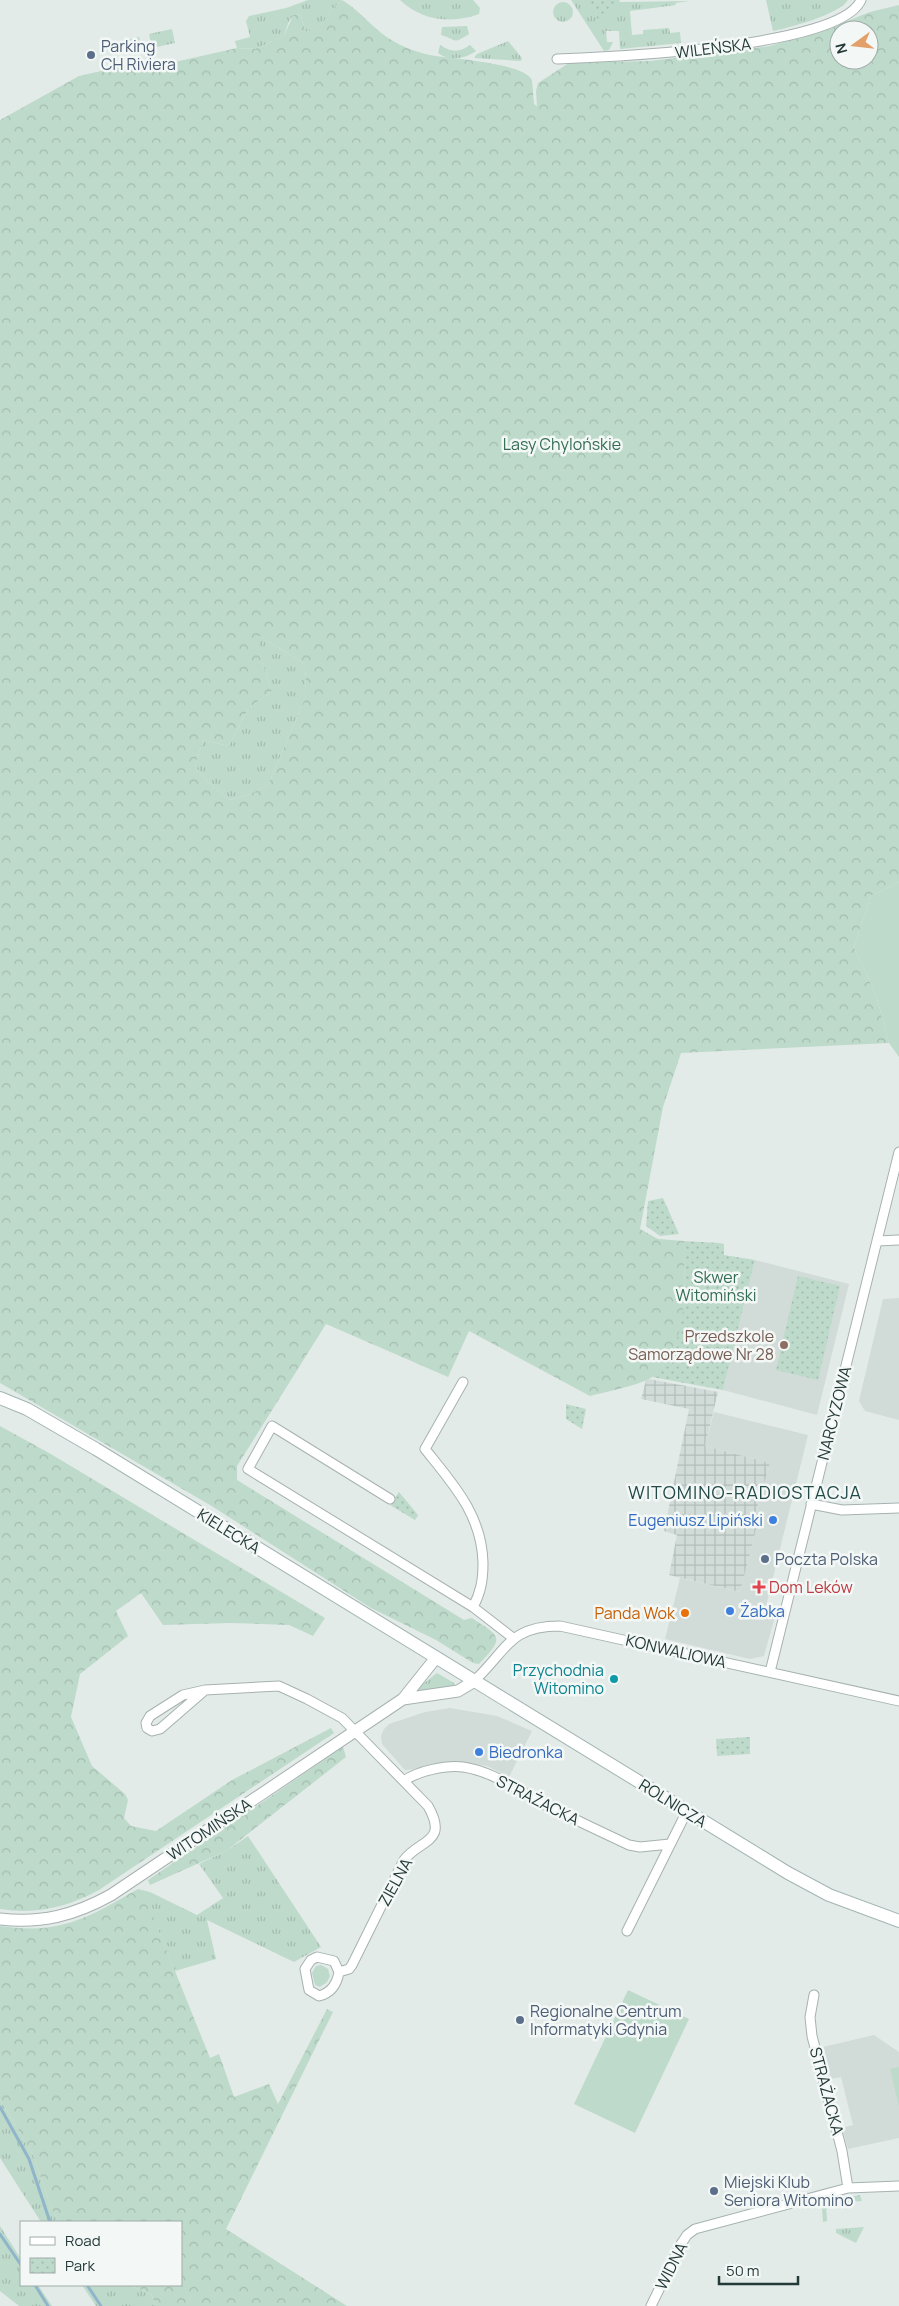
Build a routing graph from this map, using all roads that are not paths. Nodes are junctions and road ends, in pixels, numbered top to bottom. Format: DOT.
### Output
graph roads {
  1 [pos="860,1"];
  2 [pos="557,59"];
  3 [pos="899,1152"];
  4 [pos="899,1240"];
  5 [pos="877,1241"];
  6 [pos="463,1382"];
  7 [pos="0,1398"];
  8 [pos="390,1498"];
  9 [pos="811,1504"];
  10 [pos="899,1508"];
  11 [pos="473,1607"];
  12 [pos="513,1638"];
  13 [pos="435,1658"];
  14 [pos="454,1670"];
  15 [pos="770,1672"];
  16 [pos="473,1682"];
  17 [pos="205,1690"];
  18 [pos="404,1699"];
  19 [pos="899,1701"];
  20 [pos="354,1731"];
  21 [pos="404,1781"];
  22 [pos="687,1812"];
  23 [pos="670,1844"];
  24 [pos="0,1918"];
  25 [pos="899,1921"];
  26 [pos="627,1931"];
  27 [pos="339,1972"];
  28 [pos="814,1994"];
  29 [pos="899,2186"];
  30 [pos="848,2188"];
  31 [pos="652,2306"];
  1 -- 2 [label="street, WILEŃSKA"];
  3 -- 5 [label="street, NARCYZOWA"];
  4 -- 5 [label="street"];
  5 -- 9 [label="street, NARCYZOWA"];
  6 -- 11 [label="street"];
  7 -- 13 [label="main road, KIELECKA"];
  8 -- 11 [label="street"];
  9 -- 10 [label="street"];
  9 -- 15 [label="street, NARCYZOWA"];
  11 -- 12 [label="street"];
  12 -- 15 [label="street, KONWALIOWA"];
  12 -- 16 [label="street, KONWALIOWA"];
  13 -- 14 [label="main road, KIELECKA"];
  13 -- 18 [label="street, WITOMIŃSKA"];
  14 -- 16 [label="main road, ROLNICZA"];
  15 -- 19 [label="street, KONWALIOWA"];
  16 -- 18 [label="street, WITOMIŃSKA"];
  16 -- 22 [label="main road, ROLNICZA"];
  17 -- 17 [label="street, ZIELNA"];
  17 -- 20 [label="street, ZIELNA"];
  18 -- 20 [label="street, WITOMIŃSKA"];
  20 -- 21 [label="street, ZIELNA"];
  20 -- 24 [label="street, WITOMIŃSKA"];
  21 -- 23 [label="street, STRAŻACKA"];
  21 -- 27 [label="street, ZIELNA"];
  22 -- 23 [label="street"];
  22 -- 25 [label="main road, ROLNICZA"];
  23 -- 26 [label="street"];
  27 -- 27 [label="street, ZIELNA"];
  28 -- 30 [label="street, STRAŻACKA"];
  29 -- 30 [label="street, WIDNA"];
  30 -- 31 [label="street, WIDNA"];
}
